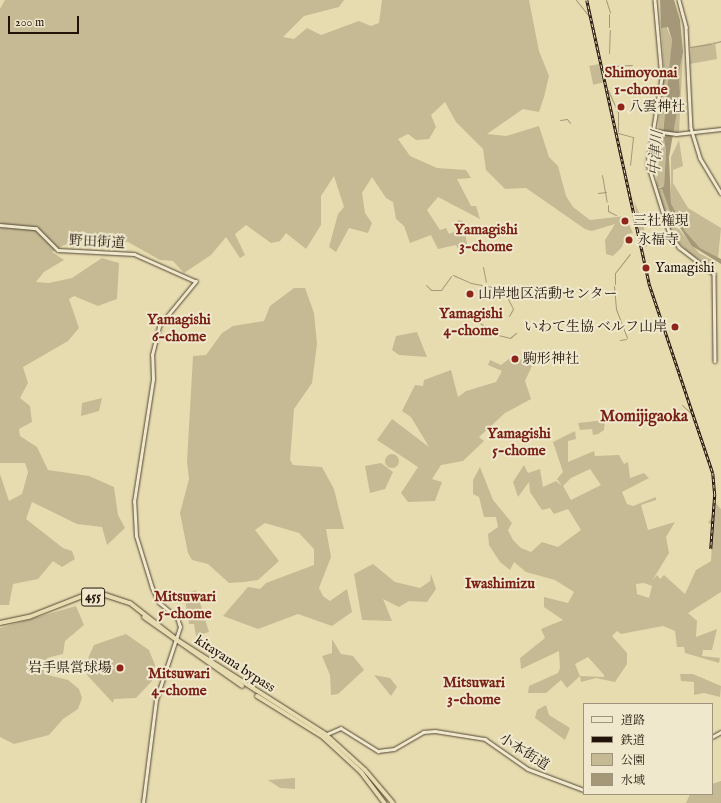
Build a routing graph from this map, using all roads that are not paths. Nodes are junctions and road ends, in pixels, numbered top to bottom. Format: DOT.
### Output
graph roads {
  1 [pos="655,0"];
  2 [pos="679,0"];
  3 [pos="721,129"];
  4 [pos="656,132"];
  5 [pos="692,133"];
  6 [pos="721,193"];
  7 [pos="0,225"];
  8 [pos="715,361"];
  9 [pos="0,624"];
  10 [pos="177,641"];
  11 [pos="324,736"];
  12 [pos="583,790"];
  13 [pos="144,803"];
  14 [pos="384,803"];
  15 [pos="393,803"];
  1 -- 4 [label="street"];
  2 -- 5 [label="street"];
  3 -- 5 [label="street"];
  4 -- 5 [label="street"];
  4 -- 8 [label="street"];
  5 -- 6 [label="street"];
  7 -- 10 [label="street, 野田街道"];
  9 -- 10 [label="highway, kitayama bypass / 455"];
  10 -- 11 [label="highway, kitayama bypass / 455"];
  10 -- 13 [label="street"];
  11 -- 12 [label="street, 小本街道"];
  11 -- 14 [label="highway, kitayama bypass / 455"];
  11 -- 15 [label="highway, kitayama bypass / 455"];
}
